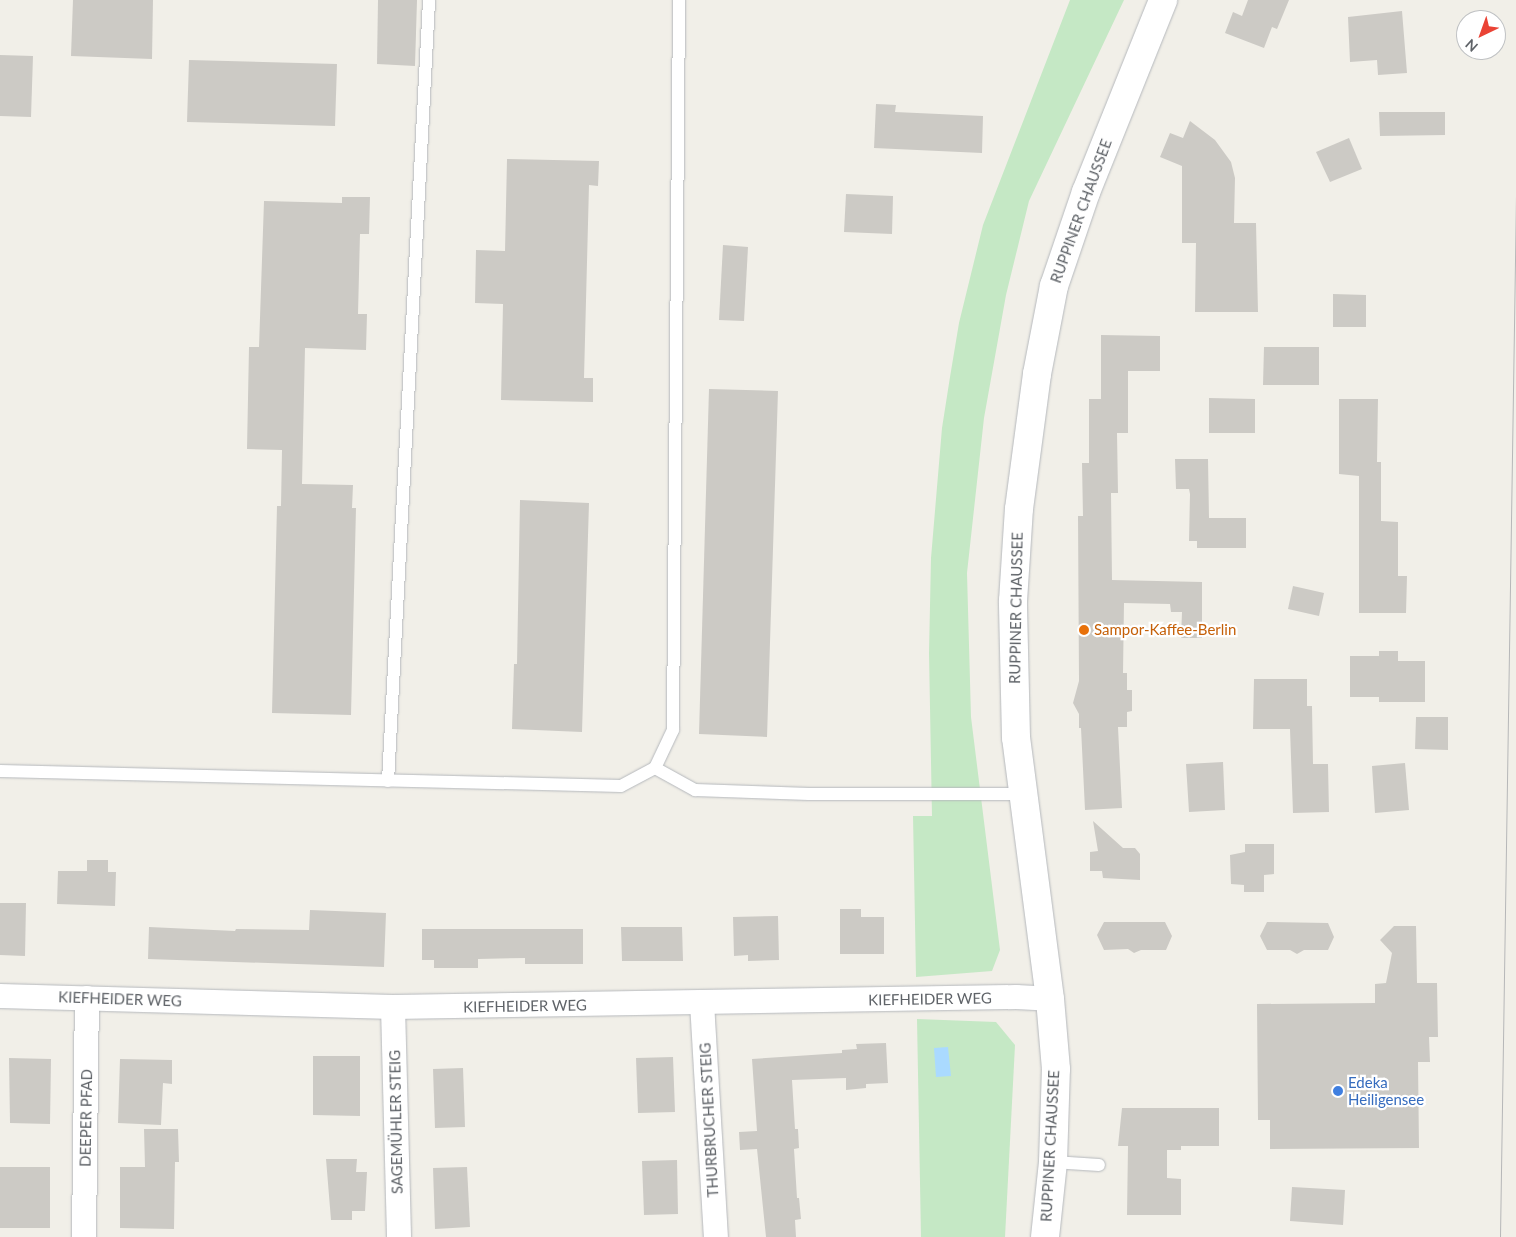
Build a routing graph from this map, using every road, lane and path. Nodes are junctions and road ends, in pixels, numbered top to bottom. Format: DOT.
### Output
graph roads {
  1 [pos="429,0"];
  2 [pos="679,0"];
  3 [pos="1163,0"];
  4 [pos="655,768"];
  5 [pos="0,772"];
  6 [pos="388,781"];
  7 [pos="1023,794"];
  8 [pos="0,996"];
  9 [pos="87,998"];
  10 [pos="1050,999"];
  11 [pos="702,1003"];
  12 [pos="393,1007"];
  13 [pos="1053,1162"];
  14 [pos="1099,1165"];
  15 [pos="84,1237"];
  16 [pos="399,1237"];
  17 [pos="716,1237"];
  18 [pos="1045,1237"];
  1 -- 6 [label="lane"];
  2 -- 4 [label="lane"];
  3 -- 7 [label="main road, RUPPINER CHAUSSEE"];
  4 -- 6 [label="lane"];
  4 -- 7 [label="lane"];
  5 -- 6 [label="lane"];
  7 -- 10 [label="main road, RUPPINER CHAUSSEE"];
  8 -- 9 [label="street, KIEFHEIDER WEG"];
  9 -- 12 [label="street, KIEFHEIDER WEG"];
  9 -- 15 [label="street, DEEPER PFAD"];
  10 -- 11 [label="street, KIEFHEIDER WEG"];
  10 -- 13 [label="main road, RUPPINER CHAUSSEE"];
  11 -- 12 [label="street, KIEFHEIDER WEG"];
  11 -- 17 [label="street, THURBRUCHER STEIG"];
  12 -- 16 [label="street, SAGEMÜHLER STEIG"];
  13 -- 14 [label="lane"];
  13 -- 18 [label="main road, RUPPINER CHAUSSEE"];
}
